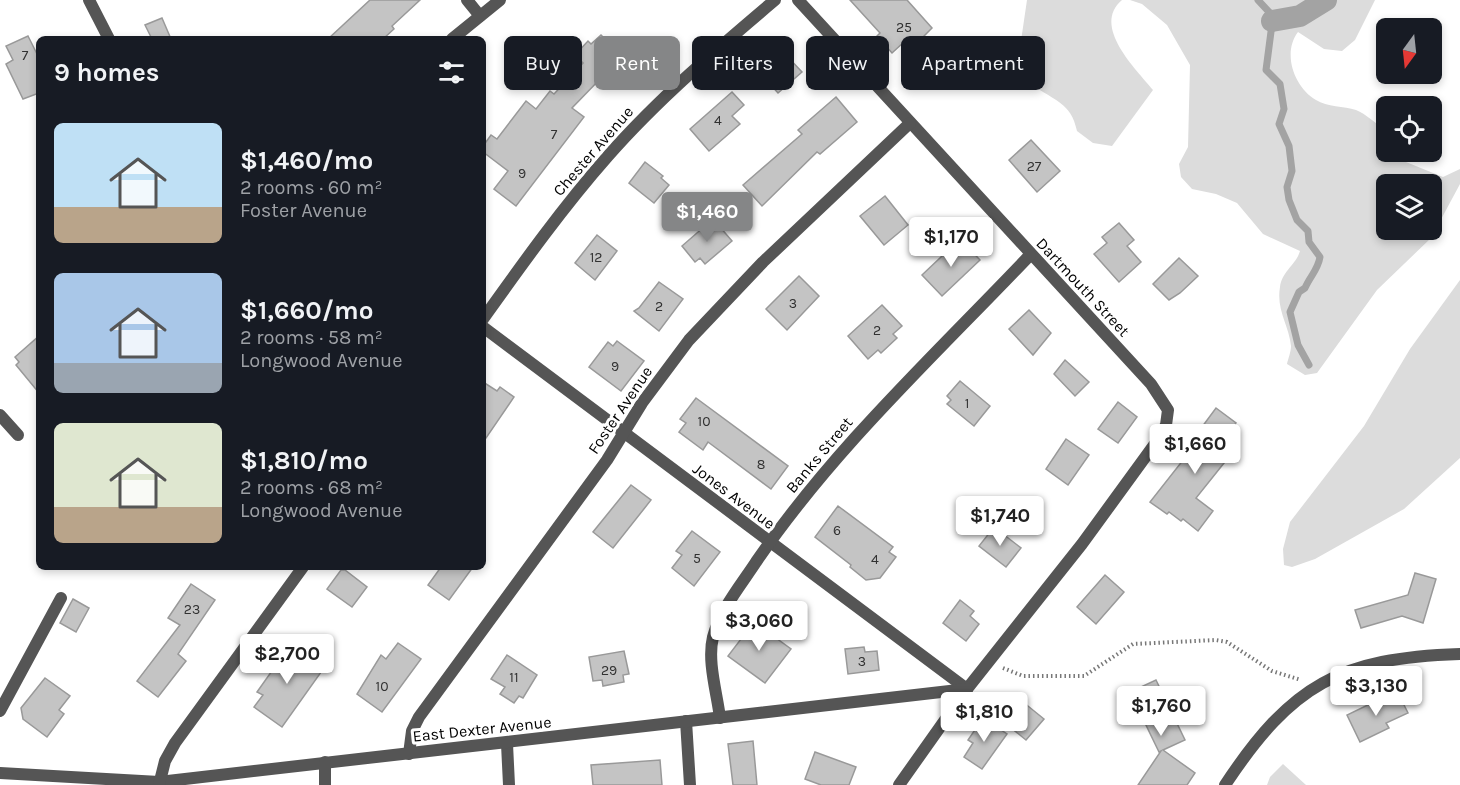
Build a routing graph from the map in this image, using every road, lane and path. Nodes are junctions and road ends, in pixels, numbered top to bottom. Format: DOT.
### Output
graph roads {
  1 [pos="89,0"];
  2 [pos="467,0"];
  3 [pos="500,0"];
  4 [pos="775,0"];
  5 [pos="798,0"];
  6 [pos="480,16"];
  7 [pos="107,36"];
  8 [pos="456,36"];
  9 [pos="910,123"];
  10 [pos="1030,255"];
  11 [pos="486,315"];
  12 [pos="486,329"];
  13 [pos="0,415"];
  14 [pos="624,432"];
  15 [pos="18,435"];
  16 [pos="770,543"];
  17 [pos="301,570"];
  18 [pos="61,598"];
  19 [pos="1460,654"];
  20 [pos="988,663"];
  21 [pos="1316,687"];
  22 [pos="967,689"];
  23 [pos="0,711"];
  24 [pos="720,718"];
  25 [pos="686,722"];
  26 [pos="507,744"];
  27 [pos="409,754"];
  28 [pos="326,762"];
  29 [pos="0,773"];
  30 [pos="18,780"];
  31 [pos="159,784"];
  32 [pos="325,785"];
  33 [pos="509,785"];
  34 [pos="690,785"];
  35 [pos="899,785"];
  36 [pos="1225,785"];
  1 -- 7 [label="street"];
  2 -- 6 [label="street"];
  3 -- 6 [label="street"];
  4 -- 11 [label="street, Chester Avenue"];
  5 -- 9 [label="street, Dartmouth Street"];
  6 -- 8 [label="street"];
  9 -- 10 [label="street, Dartmouth Street"];
  9 -- 14 [label="street, Foster Avenue"];
  10 -- 16 [label="street, Banks Street"];
  10 -- 20 [label="street, Dartmouth Street"];
  12 -- 14 [label="street, Jones Avenue"];
  13 -- 15 [label="street"];
  14 -- 16 [label="street, Jones Avenue"];
  14 -- 27 [label="street, Foster Avenue"];
  16 -- 22 [label="street, Jones Avenue"];
  16 -- 24 [label="street, Banks Street"];
  17 -- 31 [label="street"];
  18 -- 23 [label="street"];
  19 -- 21 [label="street"];
  20 -- 21 [label="path"];
  20 -- 22 [label="street"];
  21 -- 36 [label="street"];
  22 -- 24 [label="street, East Dexter Avenue"];
  22 -- 35 [label="street"];
  24 -- 25 [label="street, East Dexter Avenue"];
  25 -- 26 [label="street, East Dexter Avenue"];
  25 -- 34 [label="street"];
  26 -- 27 [label="street, East Dexter Avenue"];
  26 -- 33 [label="street"];
  27 -- 28 [label="street, East Dexter Avenue"];
  28 -- 31 [label="street, East Dexter Avenue"];
  28 -- 32 [label="street"];
  29 -- 30 [label="street, East Dexter Avenue"];
  30 -- 31 [label="street, East Dexter Avenue"];
}
